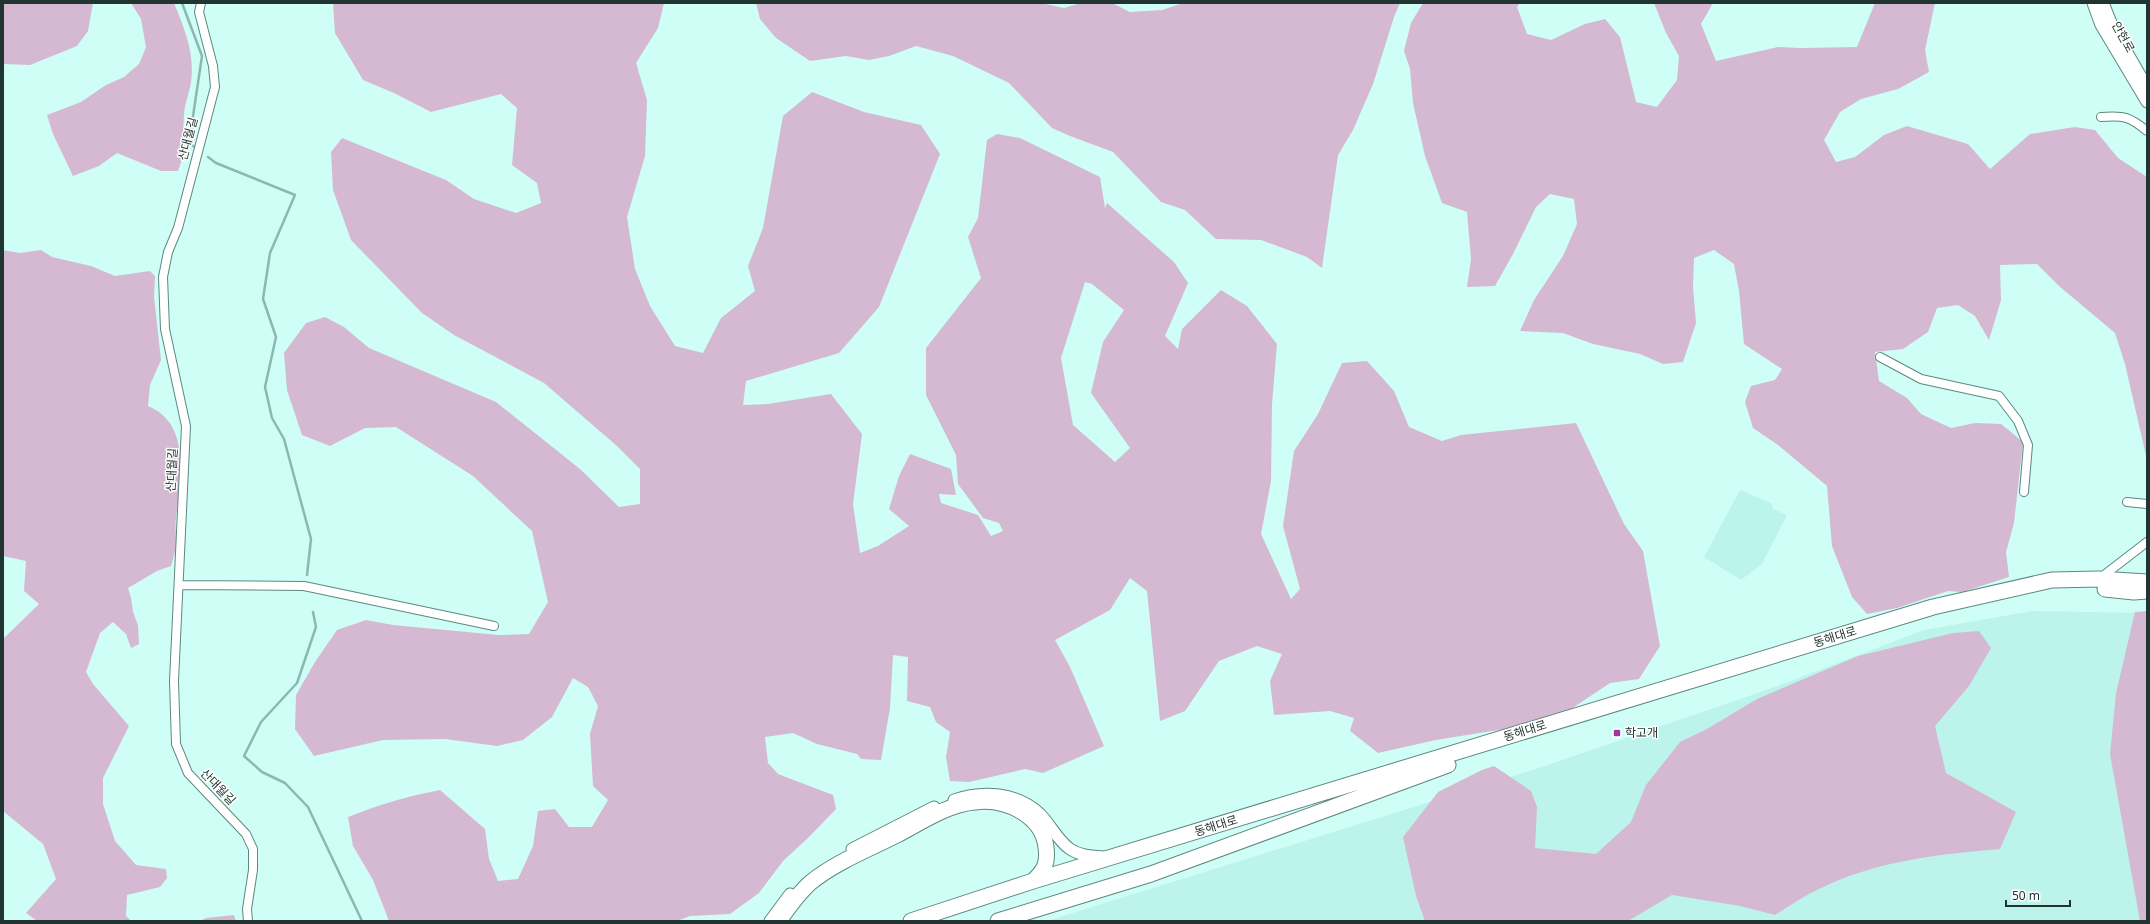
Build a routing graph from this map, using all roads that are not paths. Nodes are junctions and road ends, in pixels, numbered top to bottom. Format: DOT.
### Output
graph roads {
  1 [pos="201,3"];
  2 [pos="2094,3"];
  3 [pos="2102,3"];
  4 [pos="2147,87"];
  5 [pos="2147,102"];
  6 [pos="2101,117"];
  7 [pos="2147,131"];
  8 [pos="1880,358"];
  9 [pos="2024,492"];
  10 [pos="2127,502"];
  11 [pos="2147,504"];
  12 [pos="2147,542"];
  13 [pos="2098,579"];
  14 [pos="2147,582"];
  15 [pos="179,585"];
  16 [pos="2143,592"];
  17 [pos="494,626"];
  18 [pos="1110,858"];
  19 [pos="1032,881"];
  20 [pos="248,921"];
  21 [pos="770,921"];
  22 [pos="779,921"];
  23 [pos="911,921"];
  24 [pos="998,921"];
  1 -- 15 [label="street, 산대월길"];
  2 -- 5 [label="street, 안현로"];
  3 -- 4 [label="street, 안현로"];
  6 -- 7 [label="street"];
  8 -- 9 [label="street"];
  10 -- 11 [label="street"];
  12 -- 13 [label="street"];
  13 -- 14 [label="highway, 동해대로"];
  13 -- 18 [label="highway, 동해대로"];
  15 -- 17 [label="street"];
  15 -- 20 [label="street, 산대월길"];
  16 -- 24 [label="highway, 동해대로"];
  18 -- 19 [label="highway, 동해대로"];
  18 -- 21 [label="street"];
  19 -- 22 [label="highway"];
  19 -- 23 [label="highway, 동해대로"];
}
